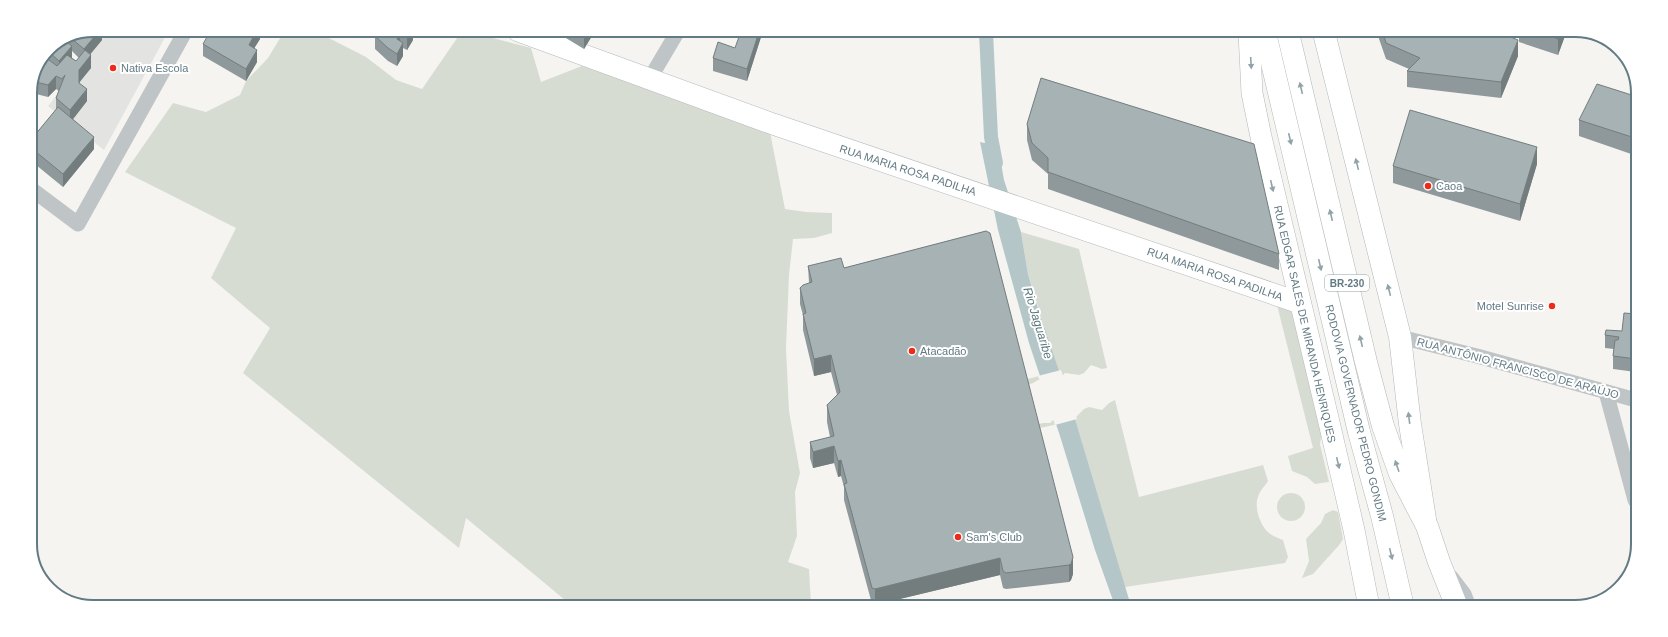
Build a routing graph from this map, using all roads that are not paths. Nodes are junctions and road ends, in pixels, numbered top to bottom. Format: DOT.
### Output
graph roads {
  1 [pos="182,37"];
  2 [pos="534,37"];
  3 [pos="674,37"];
  4 [pos="1249,37"];
  5 [pos="1266,37"];
  6 [pos="1289,37"];
  7 [pos="1325,37"];
  8 [pos="649,80"];
  9 [pos="37,193"];
  10 [pos="1300,303"];
  11 [pos="1400,337"];
  12 [pos="1606,392"];
  13 [pos="1631,399"];
  14 [pos="1631,485"];
  15 [pos="1427,526"];
  16 [pos="1439,562"];
  17 [pos="1368,600"];
  18 [pos="1401,600"];
  19 [pos="1454,600"];
  20 [pos="1466,600"];
  1 -- 9 [label="street"];
  2 -- 8 [label="main road, RUA MARIA ROSA PADILHA"];
  3 -- 8 [label="street"];
  4 -- 10 [label="main road, RUA EDGAR SALES DE MIRANDA HENRIQUES, one-way"];
  5 -- 18 [label="main road, RODOVIA GOVERNADOR PEDRO GONDIM / BR-230, one-way"];
  15 -- 6 [label="main road, RODOVIA GOVERNADOR PEDRO GONDIM / BR-230, one-way"];
  11 -- 7 [label="main road, one-way"];
  8 -- 10 [label="main road, RUA MARIA ROSA PADILHA"];
  10 -- 17 [label="main road, RUA EDGAR SALES DE MIRANDA HENRIQUES, one-way"];
  11 -- 12 [label="street, RUA ANTÔNIO FRANCISCO DE ARAÚJO"];
  15 -- 11 [label="main road, one-way"];
  12 -- 13 [label="street, RUA ANTÔNIO FRANCISCO DE ARAÚJO"];
  12 -- 14 [label="street"];
  15 -- 16 [label="main road, RODOVIA GOVERNADOR PEDRO GONDIM / BR-230"];
  16 -- 19 [label="main road, RODOVIA GOVERNADOR PEDRO GONDIM / BR-230"];
  16 -- 20 [label="street"];
}
